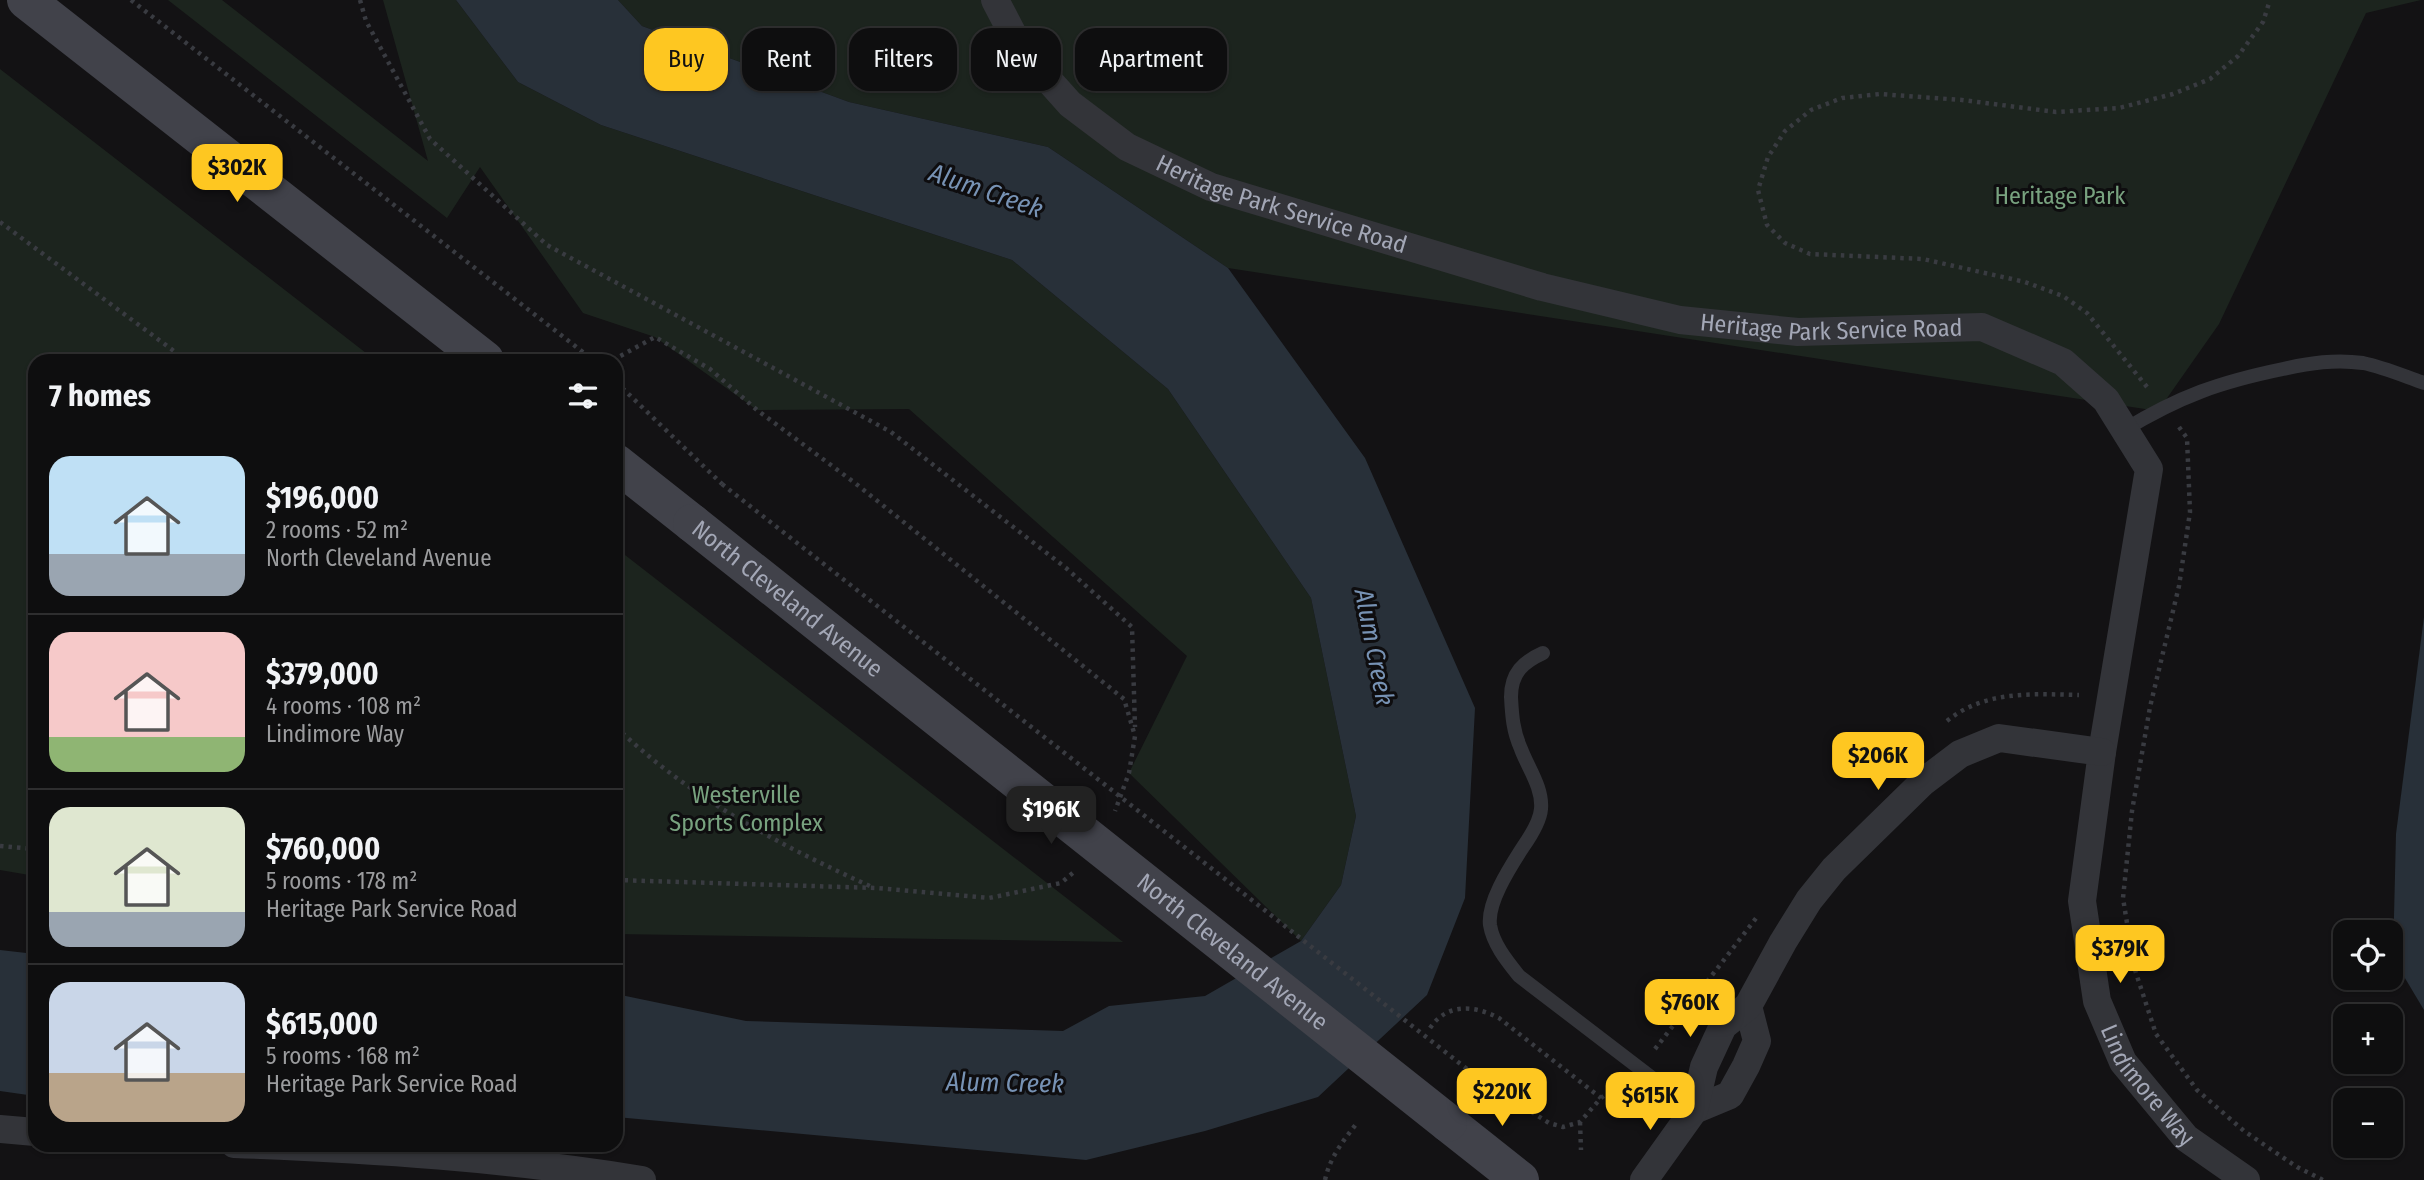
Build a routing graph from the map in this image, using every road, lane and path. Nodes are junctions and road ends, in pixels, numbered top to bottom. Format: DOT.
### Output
graph roads {
  1 [pos="26,0"];
  2 [pos="131,0"];
  3 [pos="360,0"];
  4 [pos="995,0"];
  5 [pos="2270,0"];
  6 [pos="0,222"];
  7 [pos="2110,340"];
  8 [pos="178,354"];
  9 [pos="477,354"];
  10 [pos="585,354"];
  11 [pos="623,355"];
  12 [pos="2424,383"];
  13 [pos="623,389"];
  14 [pos="2124,430"];
  15 [pos="623,469"];
  16 [pos="1543,653"];
  17 [pos="2150,707"];
  18 [pos="623,733"];
  19 [pos="1135,736"];
  20 [pos="2102,752"];
  21 [pos="1111,822"];
  22 [pos="0,846"];
  23 [pos="28,848"];
  24 [pos="1079,868"];
  25 [pos="623,880"];
  26 [pos="876,888"];
  27 [pos="1748,1006"];
  28 [pos="1430,1028"];
  29 [pos="1620,1083"];
  30 [pos="1601,1098"];
  31 [pos="1694,1110"];
  32 [pos="1580,1122"];
  33 [pos="1357,1123"];
  34 [pos="0,1129"];
  35 [pos="28,1131"];
  36 [pos="1581,1150"];
  37 [pos="388,1152"];
  38 [pos="642,1180"];
  39 [pos="1325,1180"];
  40 [pos="1520,1180"];
  41 [pos="1644,1180"];
  42 [pos="2246,1180"];
  43 [pos="2323,1180"];
  1 -- 9 [label="main road"];
  2 -- 10 [label="path"];
  3 -- 19 [label="path"];
  4 -- 14 [label="street, Heritage Park Service Road"];
  5 -- 7 [label="path"];
  6 -- 8 [label="path"];
  11 -- 19 [label="path"];
  12 -- 14 [label="lane"];
  13 -- 32 [label="path, bridge"];
  14 -- 20 [label="street, Heritage Park Service Road"];
  15 -- 40 [label="main road, North Cleveland Avenue, bridge"];
  16 -- 31 [label="lane"];
  17 -- 43 [label="path"];
  18 -- 26 [label="path"];
  19 -- 21 [label="path"];
  20 -- 27 [label="street"];
  20 -- 42 [label="street, Lindimore Way"];
  22 -- 23 [label="path"];
  24 -- 26 [label="path"];
  25 -- 26 [label="path"];
  27 -- 31 [label="street"];
  27 -- 31 [label="street"];
  28 -- 30 [label="path"];
  29 -- 30 [label="path"];
  30 -- 32 [label="path"];
  31 -- 41 [label="street"];
  32 -- 36 [label="path"];
  33 -- 39 [label="path"];
  34 -- 35 [label="street"];
  37 -- 38 [label="street"];
}
